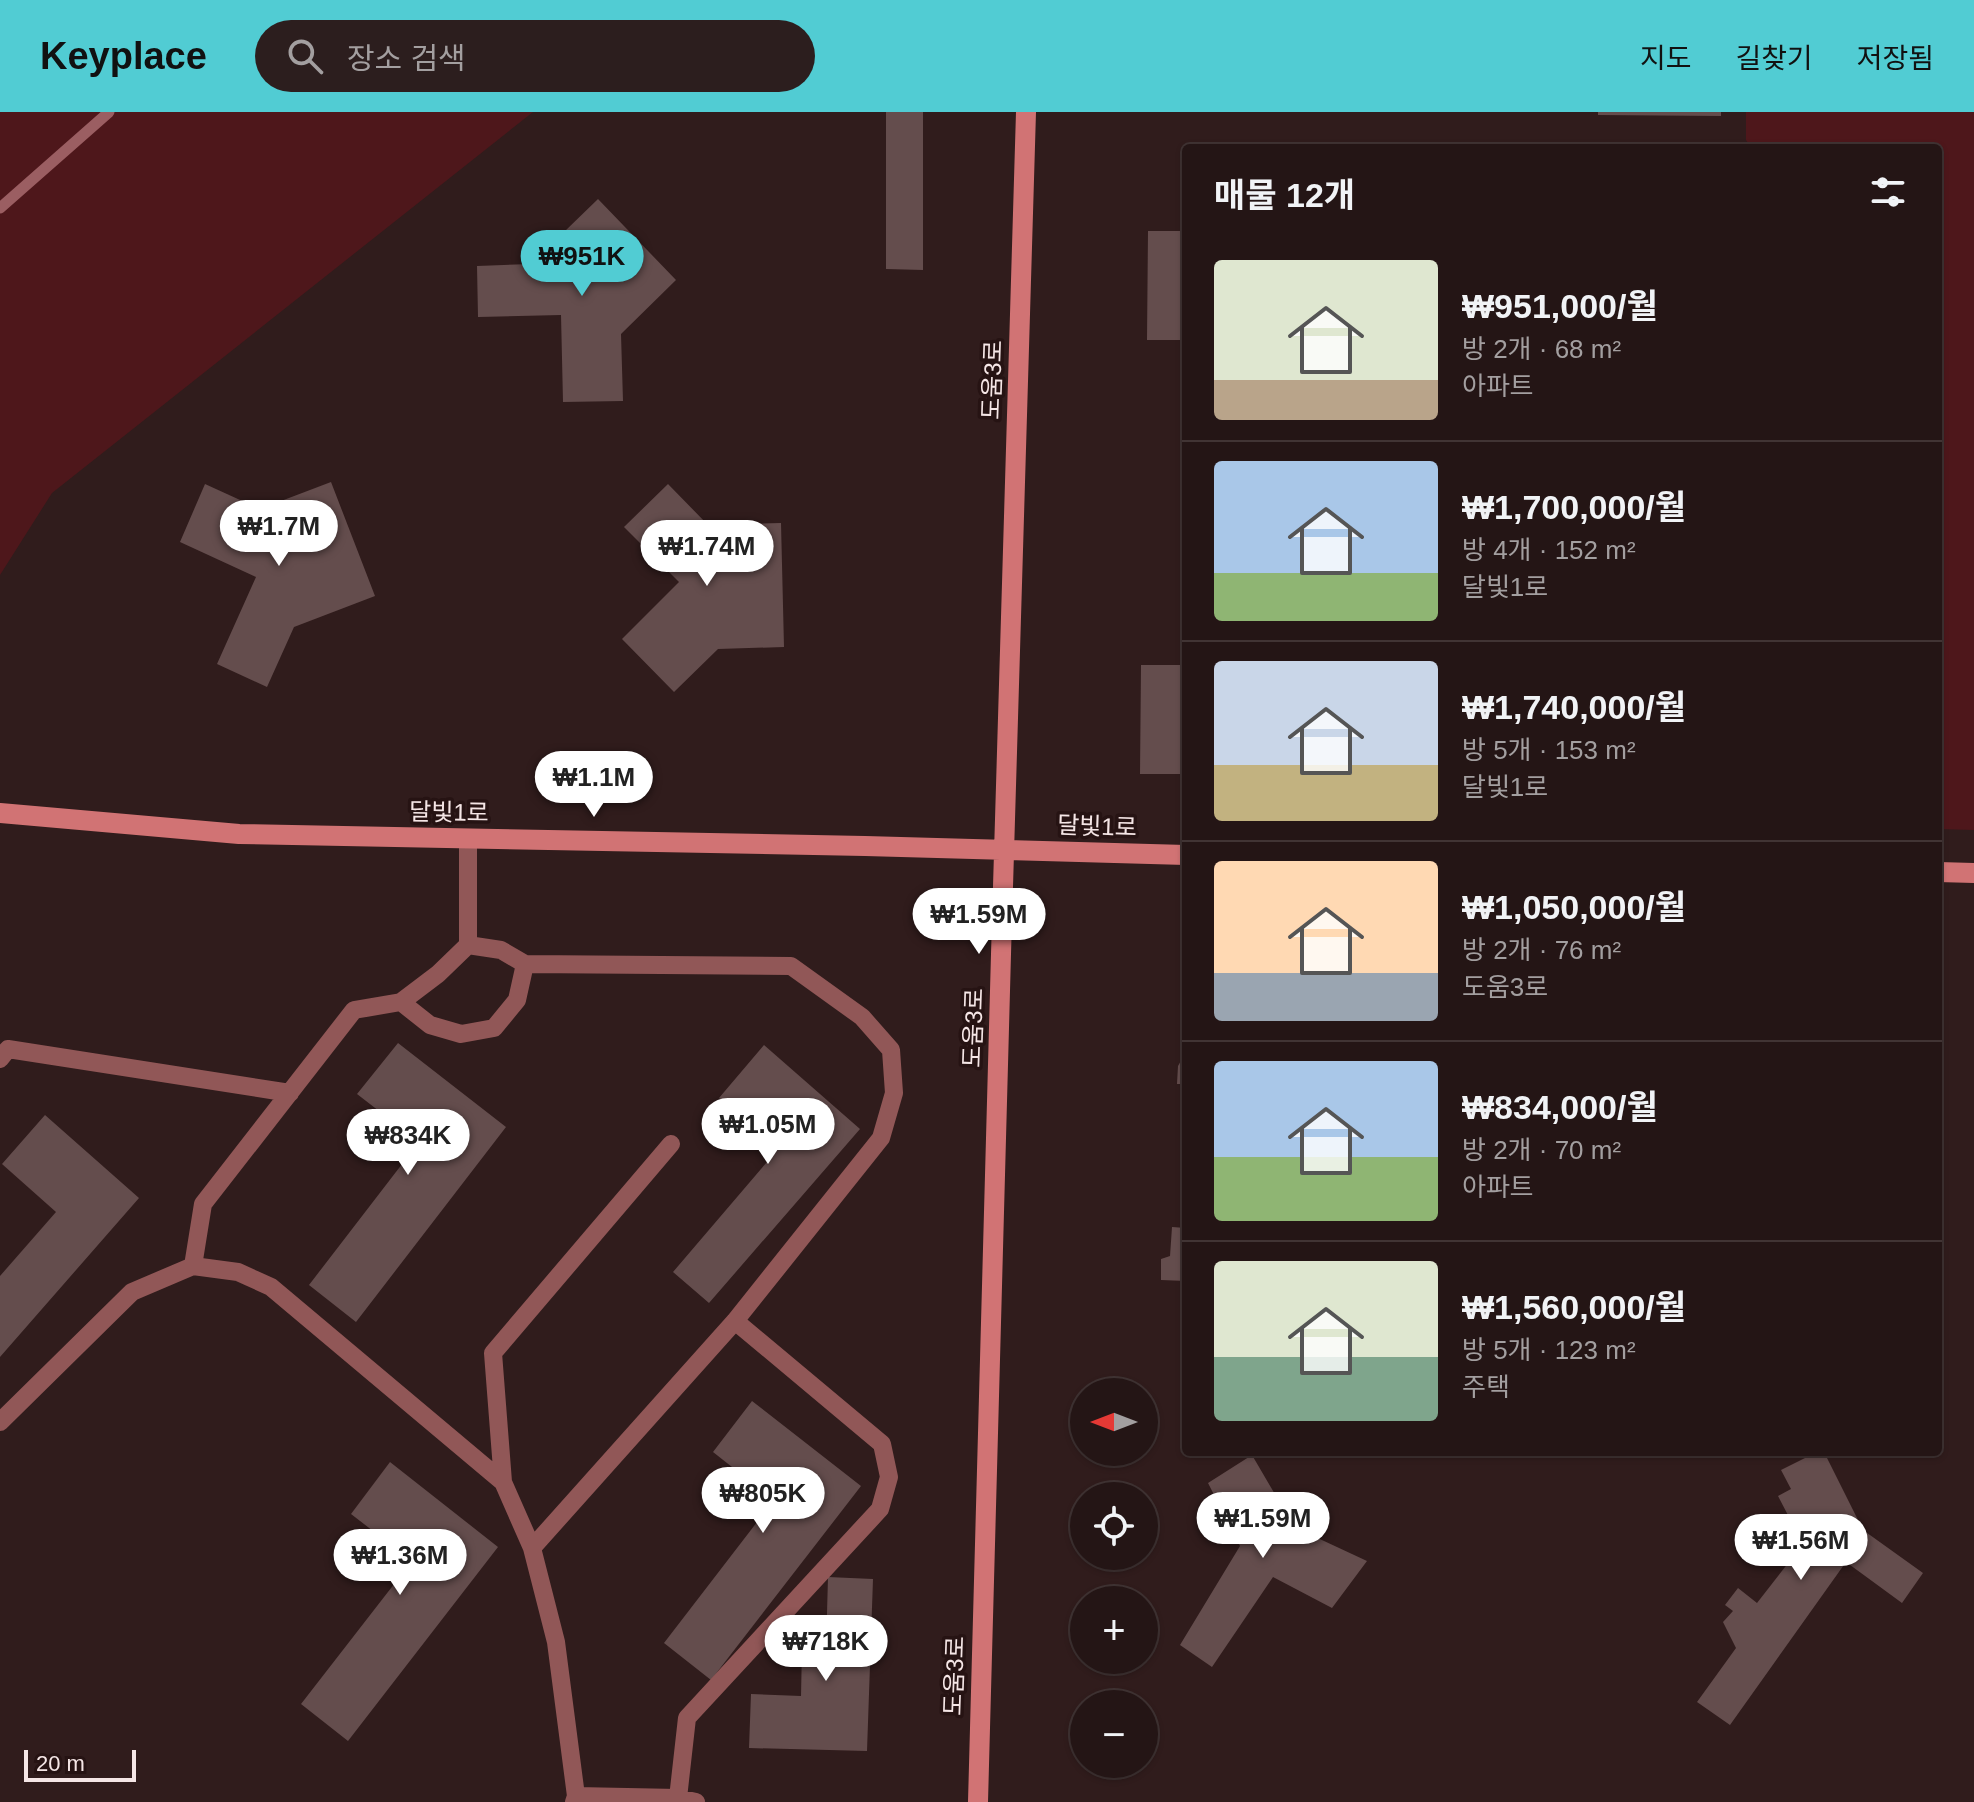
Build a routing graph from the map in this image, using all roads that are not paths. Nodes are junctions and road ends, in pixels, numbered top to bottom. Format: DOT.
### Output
graph roads {
  1 [pos="1026,112"];
  2 [pos="0,813"];
  3 [pos="468,839"];
  4 [pos="1004,850"];
  5 [pos="1182,855"];
  6 [pos="1942,872"];
  7 [pos="1974,873"];
  8 [pos="468,945"];
  9 [pos="525,964"];
  10 [pos="401,1002"];
  11 [pos="0,1059"];
  12 [pos="290,1093"];
  13 [pos="671,1144"];
  14 [pos="193,1266"];
  15 [pos="735,1321"];
  16 [pos="0,1422"];
  17 [pos="503,1482"];
  18 [pos="532,1548"];
  19 [pos="575,1799"];
  20 [pos="685,1801"];
  21 [pos="978,1802"];
  1 -- 4 [label="street, 도움3로"];
  2 -- 3 [label="street, 달빛1로"];
  3 -- 4 [label="street, 달빛1로"];
  3 -- 8 [label="lane"];
  4 -- 5 [label="street, 달빛1로"];
  4 -- 21 [label="street, 도움3로"];
  6 -- 7 [label="street"];
  8 -- 9 [label="lane"];
  8 -- 10 [label="lane"];
  9 -- 10 [label="lane"];
  9 -- 15 [label="lane"];
  10 -- 12 [label="lane"];
  11 -- 12 [label="lane"];
  12 -- 14 [label="lane"];
  13 -- 17 [label="lane"];
  14 -- 16 [label="lane"];
  14 -- 17 [label="lane"];
  15 -- 18 [label="lane"];
  15 -- 20 [label="lane"];
  17 -- 18 [label="lane"];
  18 -- 19 [label="lane"];
  19 -- 20 [label="lane"];
}
